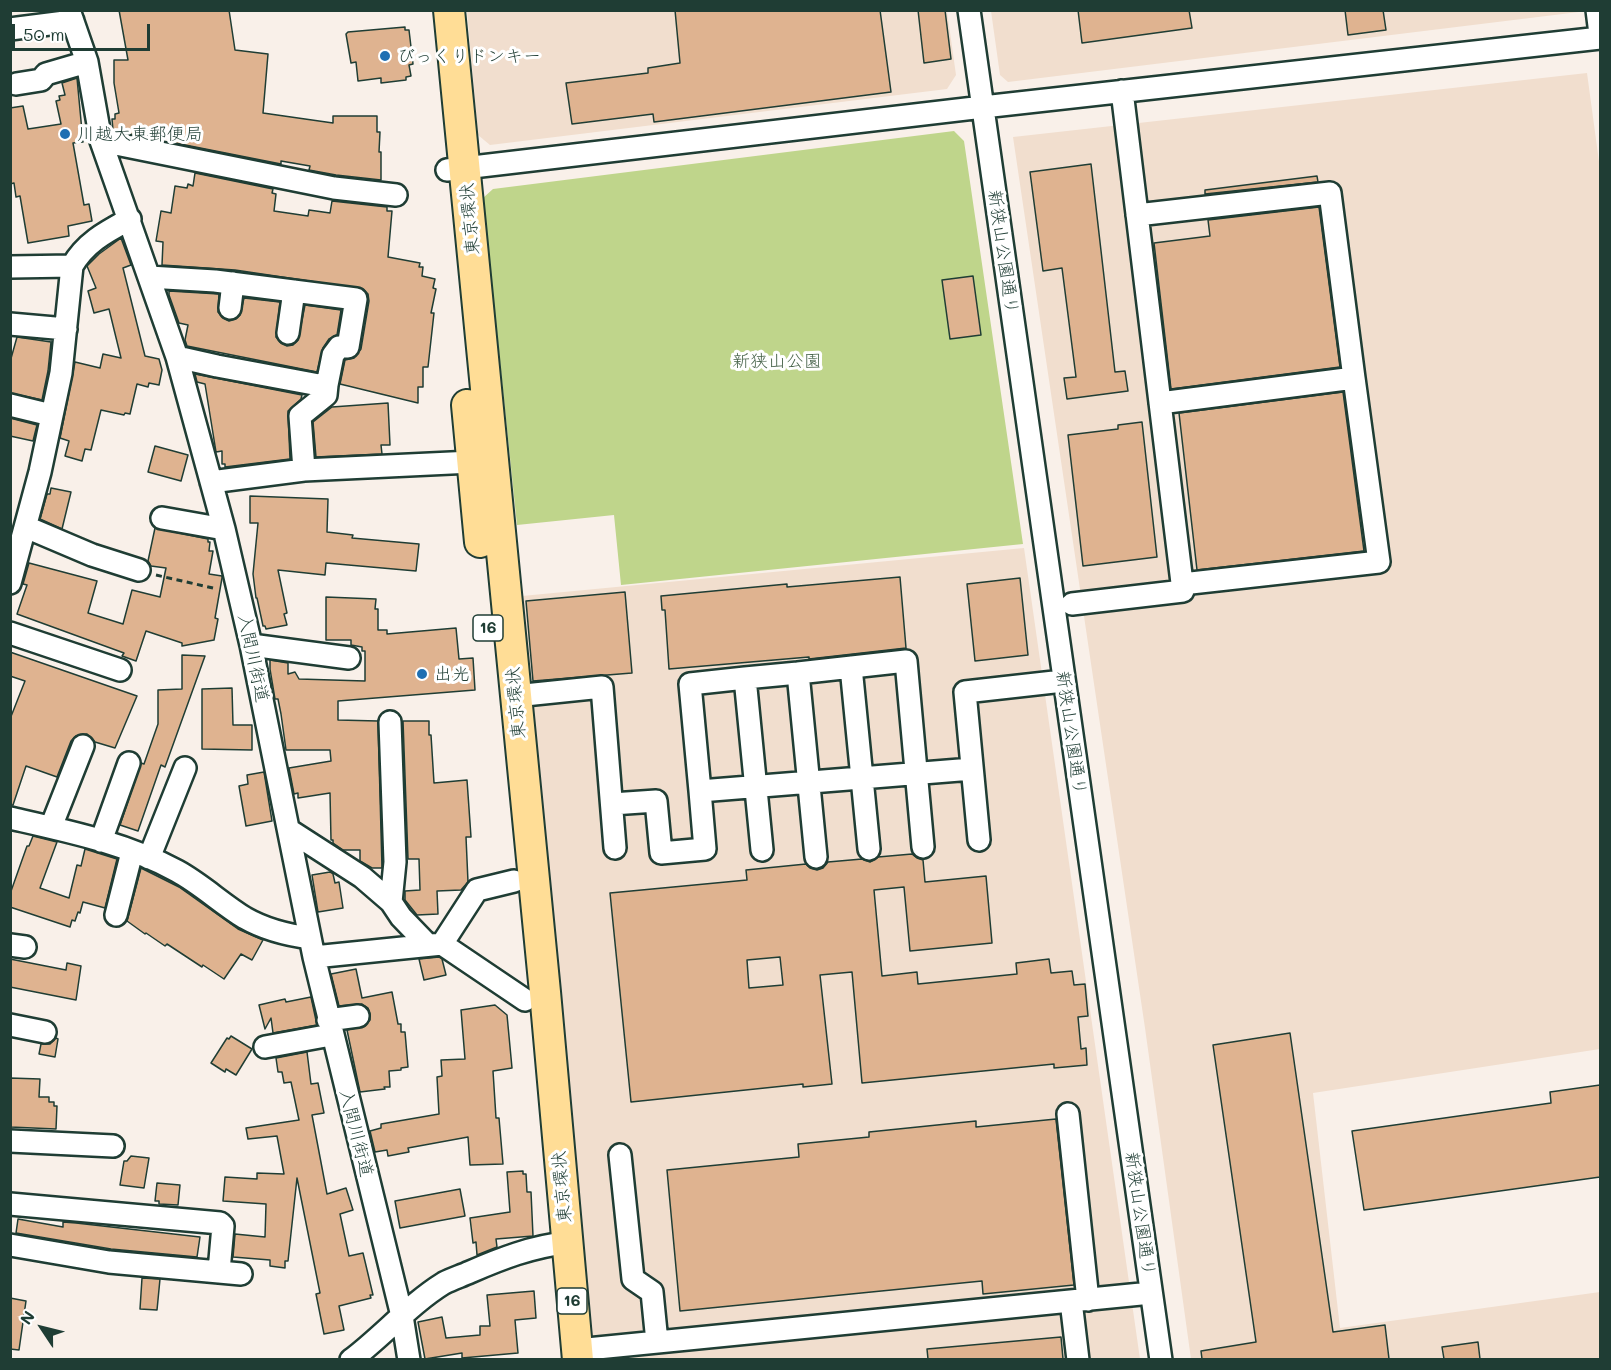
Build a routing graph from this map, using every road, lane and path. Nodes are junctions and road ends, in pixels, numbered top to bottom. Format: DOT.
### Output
graph roads {
  1 [pos="432,10"];
  2 [pos="449,10"];
  3 [pos="969,10"];
  4 [pos="1597,10"];
  5 [pos="71,16"];
  6 [pos="10,29"];
  7 [pos="1600,36"];
  8 [pos="87,62"];
  9 [pos="16,84"];
  10 [pos="1122,91"];
  11 [pos="983,107"];
  12 [pos="101,141"];
  13 [pos="456,169"];
  14 [pos="396,195"];
  15 [pos="1137,215"];
  16 [pos="130,219"];
  17 [pos="72,266"];
  18 [pos="10,267"];
  19 [pos="149,277"];
  20 [pos="233,283"];
  21 [pos="294,291"];
  22 [pos="230,308"];
  23 [pos="10,324"];
  24 [pos="66,329"];
  25 [pos="288,333"];
  26 [pos="177,357"];
  27 [pos="1354,378"];
  28 [pos="327,385"];
  29 [pos="1160,403"];
  30 [pos="10,405"];
  31 [pos="51,415"];
  32 [pos="472,462"];
  33 [pos="304,470"];
  34 [pos="211,482"];
  35 [pos="162,518"];
  36 [pos="26,527"];
  37 [pos="224,529"];
  38 [pos="139,570"];
  39 [pos="10,583"];
  40 [pos="1182,584"];
  41 [pos="240,593"];
  42 [pos="1072,604"];
  43 [pos="10,633"];
  44 [pos="251,645"];
  45 [pos="349,658"];
  46 [pos="851,667"];
  47 [pos="120,670"];
  48 [pos="798,673"];
  49 [pos="745,678"];
  50 [pos="1063,681"];
  51 [pos="515,696"];
  52 [pos="390,722"];
  53 [pos="83,746"];
  54 [pos="129,763"];
  55 [pos="185,768"];
  56 [pos="972,769"];
  57 [pos="916,774"];
  58 [pos="862,777"];
  59 [pos="809,782"];
  60 [pos="756,787"];
  61 [pos="700,791"];
  62 [pos="612,804"];
  63 [pos="10,818"];
  64 [pos="51,827"];
  65 [pos="289,830"];
  66 [pos="979,840"];
  67 [pos="100,841"];
  68 [pos="923,847"];
  69 [pos="615,848"];
  70 [pos="869,849"];
  71 [pos="762,850"];
  72 [pos="141,855"];
  73 [pos="816,857"];
  74 [pos="514,881"];
  75 [pos="391,902"];
  76 [pos="116,915"];
  77 [pos="435,944"];
  78 [pos="312,948"];
  79 [pos="525,1000"];
  80 [pos="358,1016"];
  81 [pos="10,1025"];
  82 [pos="330,1028"];
  83 [pos="45,1032"];
  84 [pos="265,1047"];
  85 [pos="1068,1114"];
  86 [pos="10,1141"];
  87 [pos="112,1146"];
  88 [pos="620,1155"];
  89 [pos="10,1204"];
  90 [pos="558,1244"];
  91 [pos="10,1245"];
  92 [pos="219,1271"];
  93 [pos="241,1274"];
  94 [pos="1151,1293"];
  95 [pos="1080,1300"];
  96 [pos="402,1316"];
  97 [pos="657,1342"];
  98 [pos="625,1353"];
  99 [pos="571,1356"];
  100 [pos="351,1359"];
  101 [pos="409,1359"];
  102 [pos="1077,1359"];
  103 [pos="1161,1359"];
  1 -- 13 [label="highway, 東京環状 / 16"];
  2 -- 13 [label="highway, 東京環状 / 16"];
  3 -- 11 [label="street, 新狭山公園通り"];
  4 -- 7 [label="street"];
  5 -- 6 [label="street"];
  5 -- 8 [label="street, 入間川街道"];
  7 -- 10 [label="street"];
  8 -- 9 [label="street"];
  8 -- 12 [label="street, 入間川街道"];
  10 -- 11 [label="street"];
  10 -- 15 [label="street"];
  11 -- 13 [label="street"];
  11 -- 50 [label="street, 新狭山公園通り"];
  12 -- 14 [label="street"];
  12 -- 16 [label="street, 入間川街道"];
  13 -- 32 [label="highway, 東京環状 / 16"];
  13 -- 51 [label="highway, 東京環状 / 16"];
  15 -- 27 [label="street"];
  15 -- 29 [label="street"];
  16 -- 17 [label="street"];
  16 -- 19 [label="street, 入間川街道"];
  17 -- 18 [label="street"];
  17 -- 24 [label="street"];
  19 -- 20 [label="street"];
  19 -- 26 [label="street, 入間川街道"];
  20 -- 21 [label="street"];
  20 -- 22 [label="street"];
  21 -- 25 [label="street"];
  21 -- 28 [label="street"];
  23 -- 24 [label="street"];
  24 -- 31 [label="street"];
  26 -- 28 [label="street"];
  26 -- 34 [label="street, 入間川街道"];
  27 -- 29 [label="street"];
  27 -- 40 [label="street"];
  28 -- 33 [label="street"];
  29 -- 40 [label="street"];
  30 -- 31 [label="street"];
  31 -- 36 [label="street"];
  32 -- 33 [label="street"];
  32 -- 74 [label="highway, 東京環状 / 16"];
  33 -- 34 [label="street"];
  34 -- 37 [label="street, 入間川街道"];
  35 -- 37 [label="street"];
  36 -- 38 [label="street"];
  36 -- 39 [label="street"];
  37 -- 41 [label="street, 入間川街道"];
  38 -- 41 [label="path"];
  40 -- 42 [label="street"];
  41 -- 44 [label="street, 入間川街道"];
  43 -- 47 [label="street"];
  44 -- 45 [label="street"];
  44 -- 65 [label="street, 入間川街道"];
  46 -- 48 [label="street"];
  46 -- 57 [label="street"];
  46 -- 58 [label="street"];
  48 -- 49 [label="street"];
  48 -- 59 [label="street"];
  49 -- 60 [label="street"];
  49 -- 61 [label="street"];
  50 -- 56 [label="street"];
  50 -- 94 [label="street, 新狭山公園通り"];
  51 -- 62 [label="street"];
  51 -- 90 [label="highway, 東京環状 / 16"];
  52 -- 75 [label="street"];
  53 -- 64 [label="street"];
  54 -- 67 [label="street"];
  55 -- 72 [label="street"];
  56 -- 57 [label="street"];
  56 -- 66 [label="street"];
  57 -- 58 [label="street"];
  57 -- 68 [label="street"];
  58 -- 59 [label="street"];
  58 -- 70 [label="street"];
  59 -- 60 [label="street"];
  59 -- 73 [label="street"];
  60 -- 61 [label="street"];
  60 -- 71 [label="street"];
  61 -- 62 [label="street"];
  62 -- 69 [label="street"];
  63 -- 64 [label="street"];
  64 -- 67 [label="street"];
  65 -- 75 [label="street"];
  65 -- 78 [label="street, 入間川街道"];
  67 -- 72 [label="street"];
  72 -- 76 [label="street"];
  72 -- 78 [label="street"];
  74 -- 77 [label="street"];
  74 -- 79 [label="highway, 東京環状 / 16"];
  75 -- 77 [label="street"];
  77 -- 78 [label="street"];
  77 -- 79 [label="street"];
  78 -- 82 [label="street, 入間川街道"];
  79 -- 90 [label="highway, 東京環状 / 16"];
  80 -- 82 [label="street"];
  81 -- 83 [label="street"];
  82 -- 84 [label="street"];
  82 -- 96 [label="street, 入間川街道"];
  85 -- 95 [label="street"];
  86 -- 87 [label="street"];
  88 -- 97 [label="street"];
  89 -- 92 [label="street"];
  90 -- 96 [label="street"];
  90 -- 99 [label="highway, 東京環状 / 16"];
  91 -- 92 [label="street"];
  92 -- 93 [label="street"];
  94 -- 95 [label="street"];
  94 -- 103 [label="street, 新狭山公園通り"];
  95 -- 97 [label="street"];
  95 -- 102 [label="street"];
  96 -- 100 [label="street"];
  96 -- 101 [label="street, 入間川街道"];
  97 -- 98 [label="street"];
  98 -- 99 [label="street"];
}
